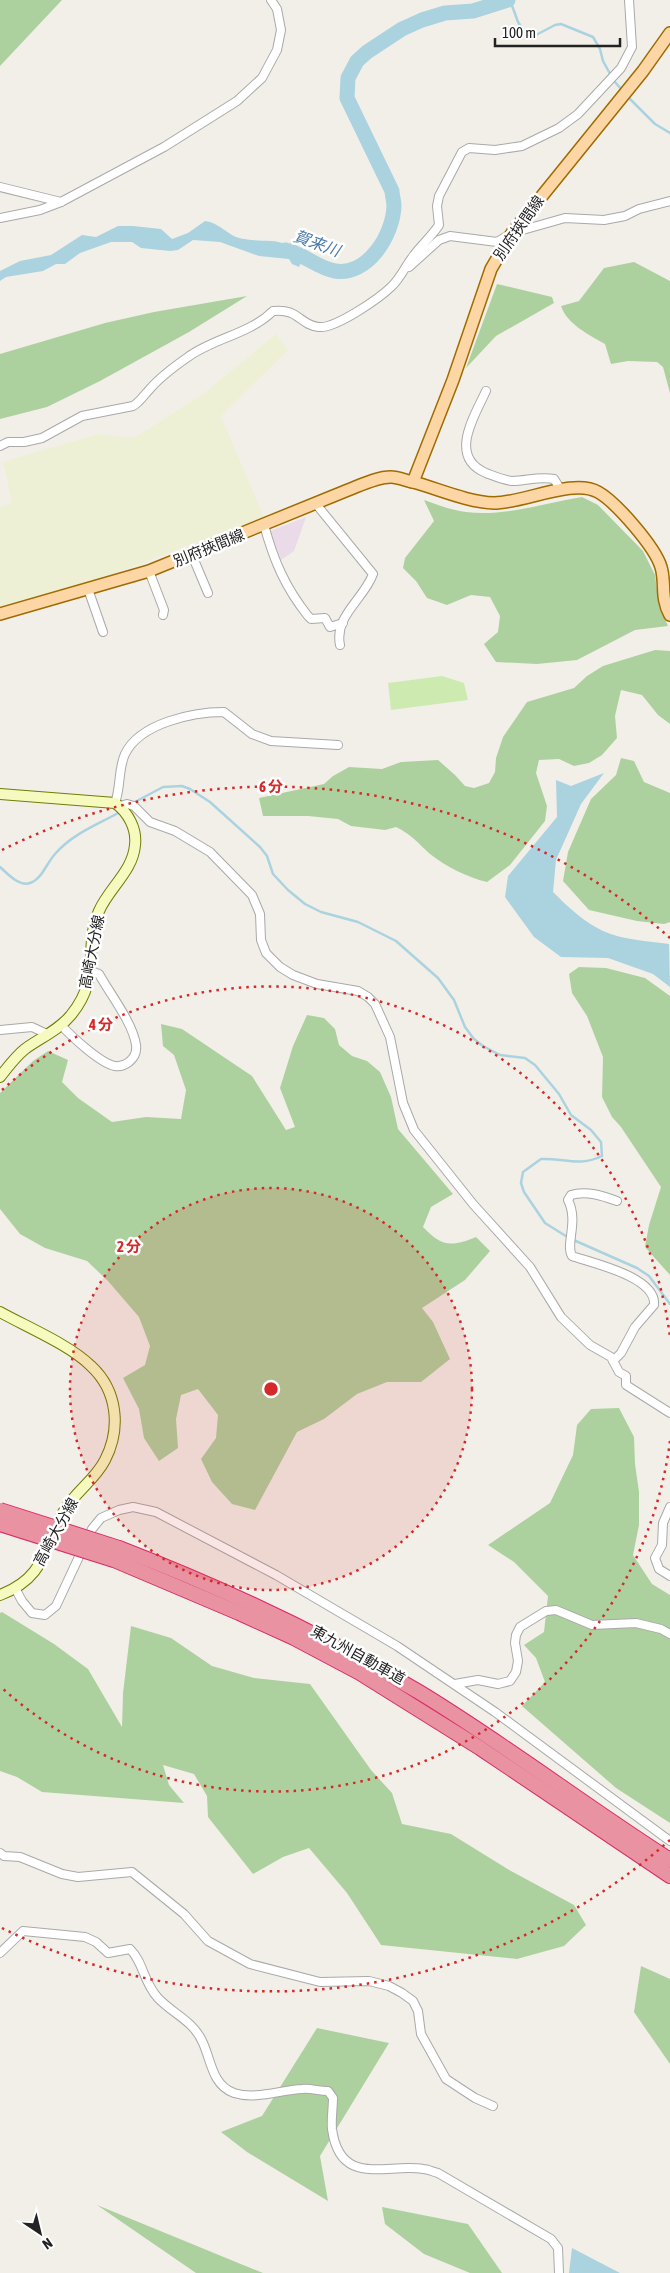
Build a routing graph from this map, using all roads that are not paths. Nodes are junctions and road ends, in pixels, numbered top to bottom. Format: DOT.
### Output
graph roads {
  1 [pos="271,0"];
  2 [pos="629,0"];
  3 [pos="670,33"];
  4 [pos="0,187"];
  5 [pos="670,201"];
  6 [pos="61,202"];
  7 [pos="0,218"];
  8 [pos="512,233"];
  9 [pos="404,270"];
  10 [pos="486,390"];
  11 [pos="0,446"];
  12 [pos="413,482"];
  13 [pos="561,490"];
  14 [pos="316,504"];
  15 [pos="264,525"];
  16 [pos="192,555"];
  17 [pos="149,571"];
  18 [pos="88,589"];
  19 [pos="208,593"];
  20 [pos="0,614"];
  21 [pos="163,615"];
  22 [pos="670,615"];
  23 [pos="342,623"];
  24 [pos="104,632"];
  25 [pos="340,645"];
  26 [pos="338,745"];
  27 [pos="0,794"];
  28 [pos="117,804"];
  29 [pos="91,970"];
  30 [pos="61,1025"];
  31 [pos="0,1030"];
  32 [pos="47,1034"];
  33 [pos="0,1077"];
  34 [pos="618,1201"];
  35 [pos="0,1312"];
  36 [pos="613,1361"];
  37 [pos="670,1413"];
  38 [pos="670,1507"];
  39 [pos="0,1510"];
  40 [pos="0,1524"];
  41 [pos="117,1554"];
  42 [pos="670,1576"];
  43 [pos="15,1588"];
  44 [pos="0,1595"];
  45 [pos="670,1634"];
  46 [pos="455,1684"];
  47 [pos="670,1841"];
  48 [pos="0,1854"];
  49 [pos="670,1860"];
  50 [pos="670,1876"];
  51 [pos="0,1953"];
  52 [pos="493,2106"];
  53 [pos="559,2273"];
  1 -- 6 [label="street"];
  2 -- 9 [label="street"];
  3 -- 8 [label="main road, 別府挾間線"];
  4 -- 6 [label="street"];
  5 -- 8 [label="street"];
  6 -- 7 [label="street"];
  8 -- 9 [label="street"];
  8 -- 12 [label="main road, 別府挾間線"];
  9 -- 11 [label="street"];
  10 -- 13 [label="street"];
  12 -- 13 [label="main road, 別府挾間線"];
  12 -- 14 [label="main road, 別府挾間線"];
  13 -- 22 [label="main road, 別府挾間線"];
  14 -- 15 [label="main road, 別府挾間線"];
  14 -- 23 [label="street"];
  15 -- 16 [label="main road, 別府挾間線"];
  15 -- 23 [label="street"];
  16 -- 17 [label="main road, 別府挾間線"];
  16 -- 19 [label="street"];
  17 -- 18 [label="main road, 別府挾間線"];
  17 -- 21 [label="street"];
  18 -- 20 [label="main road, 別府挾間線"];
  18 -- 24 [label="street"];
  23 -- 25 [label="street"];
  26 -- 28 [label="street"];
  27 -- 28 [label="main road"];
  28 -- 29 [label="main road, 高崎大分線"];
  28 -- 36 [label="street"];
  29 -- 30 [label="main road, 高崎大分線"];
  29 -- 30 [label="street"];
  30 -- 32 [label="main road, 高崎大分線"];
  31 -- 32 [label="street"];
  32 -- 33 [label="main road, 高崎大分線"];
  34 -- 36 [label="street"];
  35 -- 43 [label="main road, 高崎大分線"];
  36 -- 37 [label="street"];
  38 -- 42 [label="street"];
  39 -- 41 [label="highway, 東九州自動車道, bridge"];
  40 -- 41 [label="highway, 東九州自動車道, bridge"];
  41 -- 49 [label="highway, 東九州自動車道"];
  41 -- 50 [label="highway, 東九州自動車道"];
  43 -- 44 [label="main road, 高崎大分線"];
  43 -- 46 [label="street"];
  45 -- 46 [label="street"];
  46 -- 47 [label="street"];
  48 -- 52 [label="street"];
  51 -- 53 [label="street"];
}
